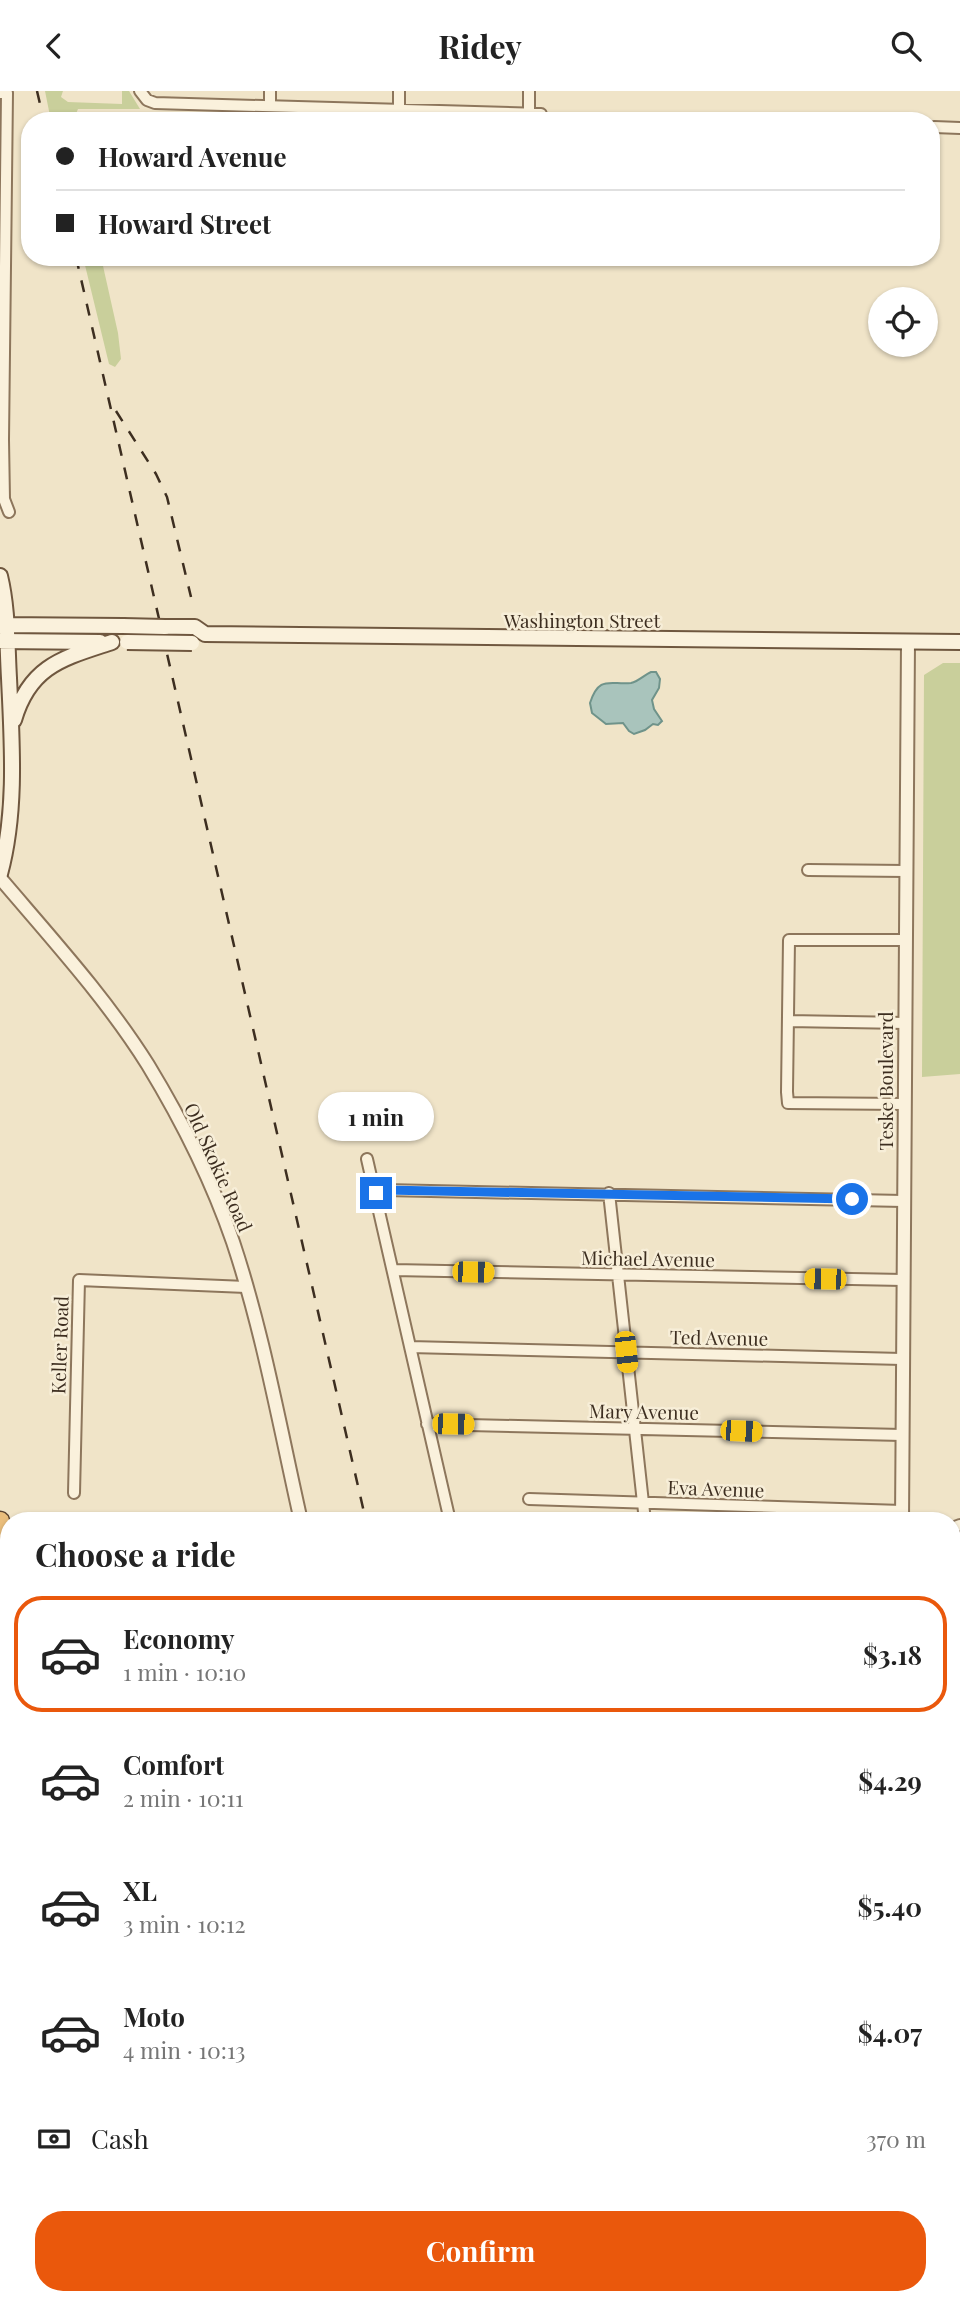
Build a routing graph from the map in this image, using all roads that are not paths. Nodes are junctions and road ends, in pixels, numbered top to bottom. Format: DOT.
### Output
graph roads {
  1 [pos="270,91"];
  2 [pos="399,91"];
  3 [pos="529,91"];
  4 [pos="3,93"];
  5 [pos="142,94"];
  6 [pos="270,106"];
  7 [pos="399,110"];
  8 [pos="464,112"];
  9 [pos="529,112"];
  10 [pos="940,127"];
  11 [pos="960,128"];
  12 [pos="9,512"];
  13 [pos="0,576"];
  14 [pos="3,625"];
  15 [pos="205,634"];
  16 [pos="4,641"];
  17 [pos="112,642"];
  18 [pos="908,642"];
  19 [pos="960,642"];
  20 [pos="11,731"];
  21 [pos="808,870"];
  22 [pos="906,871"];
  23 [pos="0,876"];
  24 [pos="905,940"];
  25 [pos="788,1021"];
  26 [pos="905,1023"];
  27 [pos="904,1104"];
  28 [pos="367,1159"];
  29 [pos="376,1193"];
  30 [pos="609,1193"];
  31 [pos="904,1201"];
  32 [pos="393,1270"];
  33 [pos="617,1275"];
  34 [pos="903,1280"];
  35 [pos="246,1287"];
  36 [pos="410,1347"];
  37 [pos="626,1352"];
  38 [pos="902,1359"];
  39 [pos="427,1424"];
  40 [pos="635,1428"];
  41 [pos="902,1435"];
  42 [pos="74,1493"];
  43 [pos="529,1499"];
  44 [pos="643,1503"];
  45 [pos="299,1512"];
  46 [pos="448,1512"];
  47 [pos="644,1512"];
  48 [pos="822,1512"];
  49 [pos="902,1512"];
  1 -- 6 [label="street"];
  2 -- 7 [label="street"];
  3 -- 9 [label="street"];
  4 -- 12 [label="street"];
  5 -- 6 [label="street"];
  6 -- 7 [label="street"];
  7 -- 8 [label="street"];
  10 -- 11 [label="street"];
  13 -- 14 [label="main road"];
  14 -- 15 [label="main road, Washington Street, bridge"];
  14 -- 16 [label="main road"];
  15 -- 17 [label="main road, bridge"];
  15 -- 18 [label="main road, Washington Street"];
  16 -- 17 [label="main road"];
  16 -- 20 [label="main road"];
  17 -- 20 [label="main road"];
  18 -- 19 [label="main road, Washington Street"];
  18 -- 22 [label="street, Teske Boulevard"];
  20 -- 23 [label="main road"];
  21 -- 22 [label="street"];
  22 -- 24 [label="street, Teske Boulevard"];
  23 -- 35 [label="street, Old Skokie Road"];
  24 -- 25 [label="street"];
  24 -- 26 [label="street, Teske Boulevard"];
  25 -- 26 [label="street"];
  25 -- 27 [label="street"];
  26 -- 27 [label="street, Teske Boulevard"];
  27 -- 31 [label="street, Teske Boulevard"];
  28 -- 29 [label="street"];
  29 -- 30 [label="street"];
  29 -- 32 [label="street"];
  30 -- 31 [label="street"];
  30 -- 33 [label="street"];
  31 -- 34 [label="street, Teske Boulevard"];
  32 -- 33 [label="street, Michael Avenue"];
  32 -- 36 [label="street"];
  33 -- 34 [label="street, Michael Avenue"];
  33 -- 37 [label="street"];
  34 -- 38 [label="street, Teske Boulevard"];
  35 -- 42 [label="street, Keller Road"];
  35 -- 45 [label="street, Old Skokie Road"];
  36 -- 37 [label="street, Ted Avenue"];
  36 -- 39 [label="street"];
  37 -- 38 [label="street, Ted Avenue"];
  37 -- 40 [label="street"];
  38 -- 41 [label="street, Teske Boulevard"];
  39 -- 40 [label="street, Mary Avenue"];
  39 -- 46 [label="street"];
  40 -- 41 [label="street, Mary Avenue"];
  40 -- 44 [label="street"];
  41 -- 49 [label="street, Teske Boulevard"];
  43 -- 44 [label="street, Eva Avenue"];
  44 -- 47 [label="street"];
  44 -- 48 [label="street, Eva Avenue"];
}
